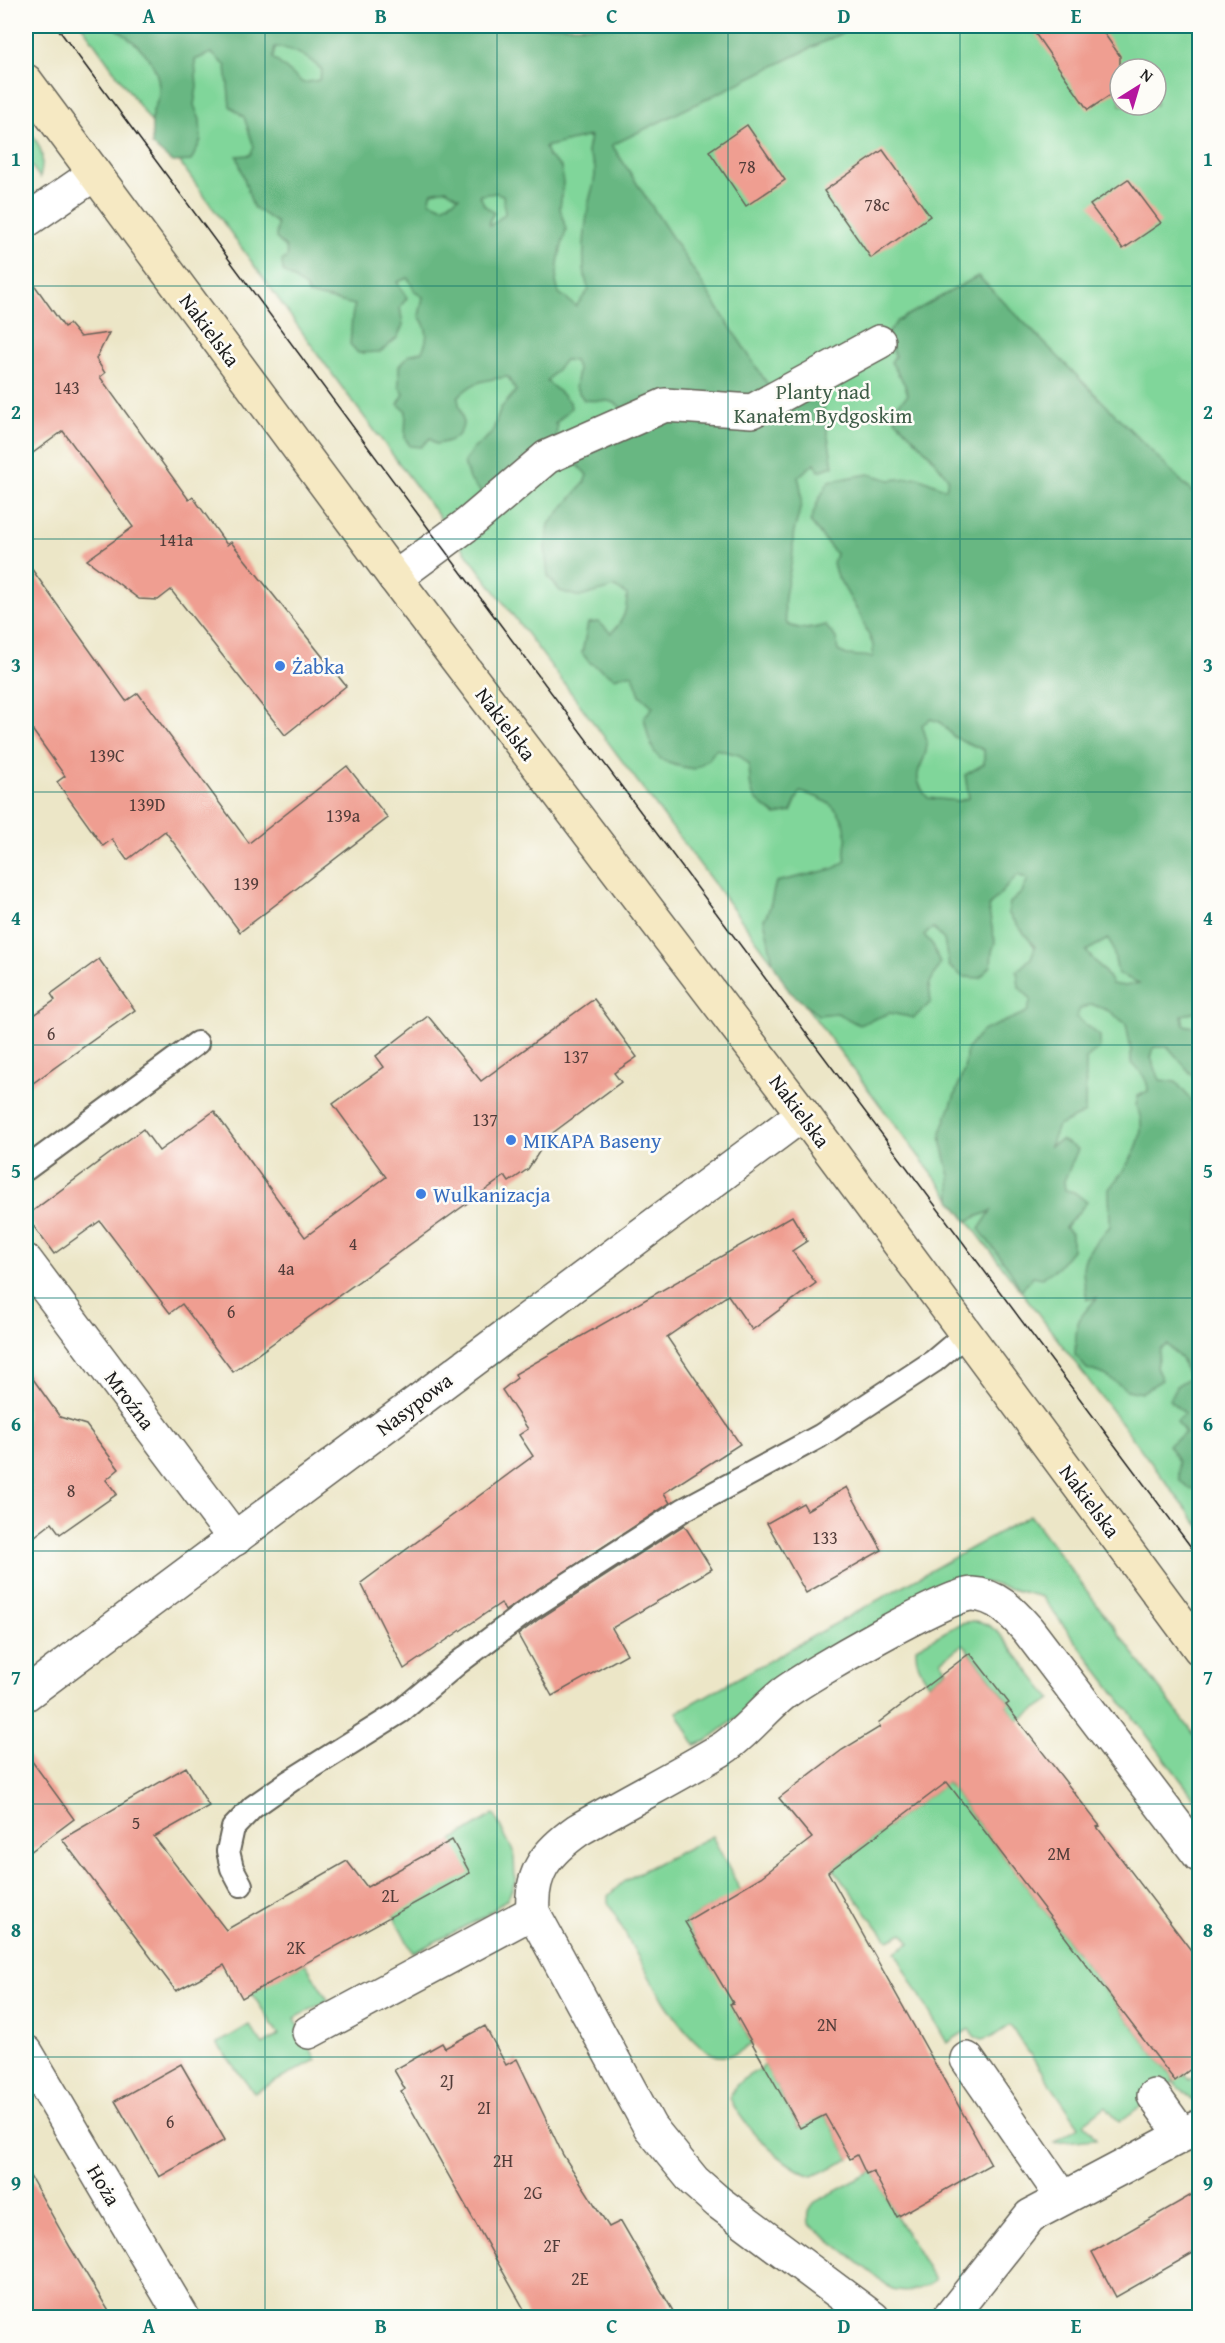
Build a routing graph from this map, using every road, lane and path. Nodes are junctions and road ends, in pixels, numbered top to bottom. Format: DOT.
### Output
graph roads {
  1 [pos="26,81"];
  2 [pos="93,175"];
  3 [pos="26,221"];
  4 [pos="879,342"];
  5 [pos="395,578"];
  6 [pos="197,1043"];
  7 [pos="802,1114"];
  8 [pos="26,1169"];
  9 [pos="26,1261"];
  10 [pos="966,1334"];
  11 [pos="235,1539"];
  12 [pos="1200,1649"];
  13 [pos="26,1694"];
  14 [pos="1200,1856"];
  15 [pos="241,1885"];
  16 [pos="533,1912"];
  17 [pos="309,2032"];
  18 [pos="26,2052"];
  19 [pos="967,2059"];
  20 [pos="1154,2096"];
  21 [pos="1191,2130"];
  22 [pos="1064,2198"];
  23 [pos="183,2318"];
  24 [pos="873,2318"];
  25 [pos="949,2318"];
  1 -- 2 [label="main road, Nakielska"];
  2 -- 3 [label="street"];
  2 -- 5 [label="main road, Nakielska"];
  4 -- 5 [label="street"];
  5 -- 7 [label="main road, Nakielska"];
  6 -- 8 [label="lane"];
  7 -- 10 [label="main road, Nakielska"];
  7 -- 11 [label="street, Nasypowa"];
  9 -- 11 [label="street, Mroźna"];
  10 -- 12 [label="main road, Nakielska"];
  10 -- 15 [label="lane"];
  11 -- 13 [label="street, Nasypowa"];
  14 -- 16 [label="street"];
  16 -- 17 [label="street"];
  16 -- 24 [label="street"];
  18 -- 23 [label="street, Hoża"];
  19 -- 22 [label="street"];
  20 -- 21 [label="street"];
  21 -- 22 [label="street"];
  22 -- 25 [label="street"];
}
